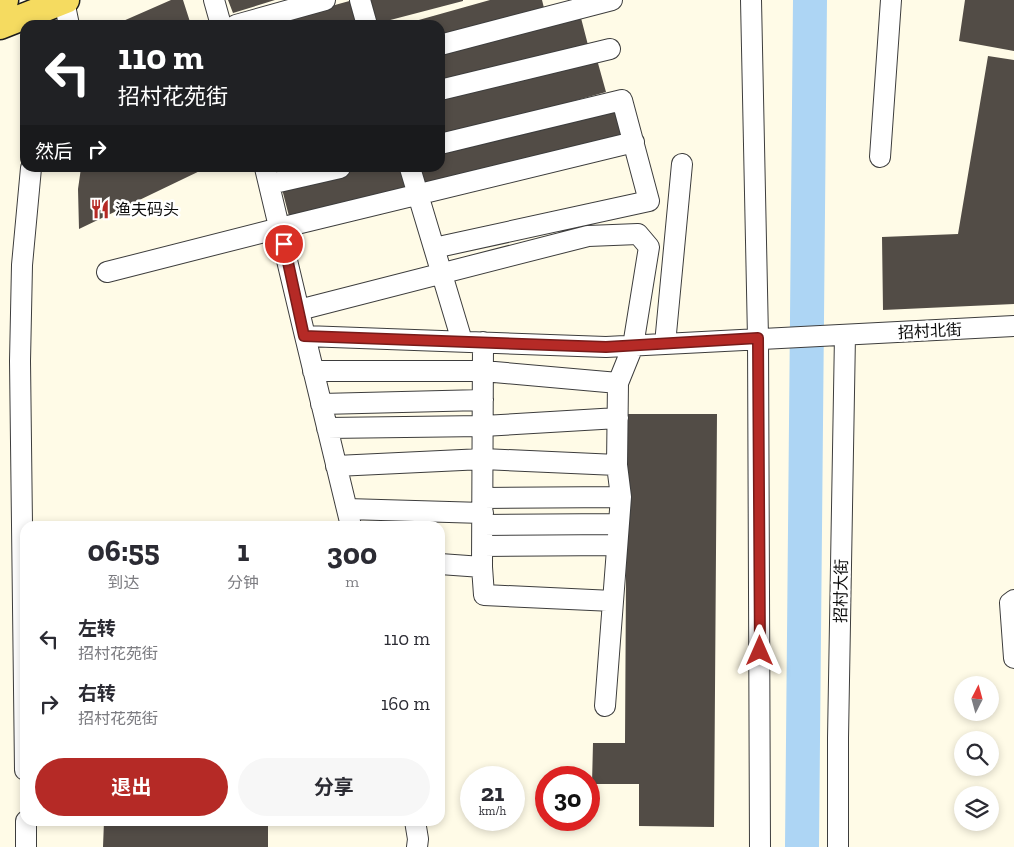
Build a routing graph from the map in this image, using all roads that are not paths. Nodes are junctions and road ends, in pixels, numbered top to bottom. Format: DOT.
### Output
graph roads {
  1 [pos="5,0"];
  2 [pos="214,0"];
  3 [pos="325,0"];
  4 [pos="360,0"];
  5 [pos="612,0"];
  6 [pos="751,0"];
  7 [pos="891,0"];
  8 [pos="66,9"];
  9 [pos="0,20"];
  10 [pos="23,20"];
  11 [pos="220,20"];
  12 [pos="254,20"];
  13 [pos="366,20"];
  14 [pos="20,21"];
  15 [pos="0,26"];
  16 [pos="445,43"];
  17 [pos="610,49"];
  18 [pos="445,89"];
  19 [pos="634,142"];
  20 [pos="445,143"];
  21 [pos="880,156"];
  22 [pos="682,164"];
  23 [pos="31,172"];
  24 [pos="304,172"];
  25 [pos="411,172"];
  26 [pos="268,176"];
  27 [pos="418,194"];
  28 [pos="280,228"];
  29 [pos="434,248"];
  30 [pos="107,272"];
  31 [pos="441,273"];
  32 [pos="299,310"];
  33 [pos="1014,326"];
  34 [pos="842,335"];
  35 [pos="304,336"];
  36 [pos="767,338"];
  37 [pos="462,341"];
  38 [pos="484,342"];
  39 [pos="665,344"];
  40 [pos="633,346"];
  41 [pos="313,371"];
  42 [pos="483,371"];
  43 [pos="618,383"];
  44 [pos="483,400"];
  45 [pos="321,404"];
  46 [pos="618,418"];
  47 [pos="483,426"];
  48 [pos="327,428"];
  49 [pos="483,459"];
  50 [pos="617,465"];
  51 [pos="336,466"];
  52 [pos="621,497"];
  53 [pos="483,512"];
  54 [pos="349,518"];
  55 [pos="22,521"];
  56 [pos="619,524"];
  57 [pos="617,545"];
  58 [pos="483,546"];
  59 [pos="445,564"];
  60 [pos="482,567"];
  61 [pos="1014,600"];
  62 [pos="613,601"];
  63 [pos="1014,658"];
  64 [pos="605,706"];
  65 [pos="26,826"];
  66 [pos="416,826"];
  67 [pos="26,847"];
  68 [pos="417,847"];
  69 [pos="760,847"];
  70 [pos="838,847"];
  1 -- 9 [label="main road"];
  2 -- 11 [label="street"];
  3 -- 12 [label="street"];
  4 -- 13 [label="street"];
  5 -- 16 [label="street"];
  6 -- 36 [label="street"];
  7 -- 21 [label="street"];
  8 -- 10 [label="main road"];
  14 -- 15 [label="main road"];
  17 -- 18 [label="street"];
  19 -- 20 [label="street"];
  19 -- 27 [label="street"];
  19 -- 29 [label="street"];
  22 -- 39 [label="street"];
  23 -- 55 [label="street"];
  24 -- 26 [label="street"];
  25 -- 27 [label="street"];
  26 -- 28 [label="street"];
  27 -- 28 [label="street"];
  27 -- 29 [label="street"];
  28 -- 30 [label="street"];
  28 -- 32 [label="street"];
  29 -- 31 [label="street"];
  31 -- 32 [label="street"];
  31 -- 37 [label="street"];
  31 -- 40 [label="street"];
  32 -- 35 [label="street"];
  33 -- 34 [label="street, 招村北街"];
  34 -- 36 [label="street, 招村北街"];
  34 -- 70 [label="street, 招村大街"];
  35 -- 37 [label="street, 招村北街"];
  35 -- 41 [label="street"];
  36 -- 39 [label="street, 招村北街"];
  36 -- 69 [label="street"];
  37 -- 38 [label="street, 招村北街"];
  38 -- 40 [label="street, 招村北街"];
  38 -- 42 [label="street"];
  39 -- 40 [label="street, 招村北街"];
  40 -- 43 [label="street"];
  41 -- 42 [label="street"];
  41 -- 45 [label="street"];
  42 -- 43 [label="street"];
  42 -- 44 [label="street"];
  43 -- 46 [label="street"];
  44 -- 45 [label="street"];
  44 -- 47 [label="street"];
  45 -- 48 [label="street"];
  46 -- 47 [label="street"];
  46 -- 50 [label="street"];
  47 -- 48 [label="street"];
  47 -- 49 [label="street"];
  48 -- 51 [label="street"];
  49 -- 50 [label="street"];
  49 -- 51 [label="street"];
  49 -- 53 [label="street"];
  50 -- 52 [label="street"];
  51 -- 54 [label="street"];
  52 -- 53 [label="street"];
  52 -- 56 [label="street"];
  53 -- 54 [label="street"];
  53 -- 56 [label="street"];
  53 -- 58 [label="street"];
  56 -- 57 [label="street"];
  57 -- 58 [label="street"];
  57 -- 62 [label="street"];
  58 -- 60 [label="street"];
  59 -- 60 [label="street"];
  60 -- 62 [label="street"];
  61 -- 63 [label="street"];
  62 -- 64 [label="street"];
  65 -- 67 [label="street"];
  66 -- 68 [label="street"];
}
